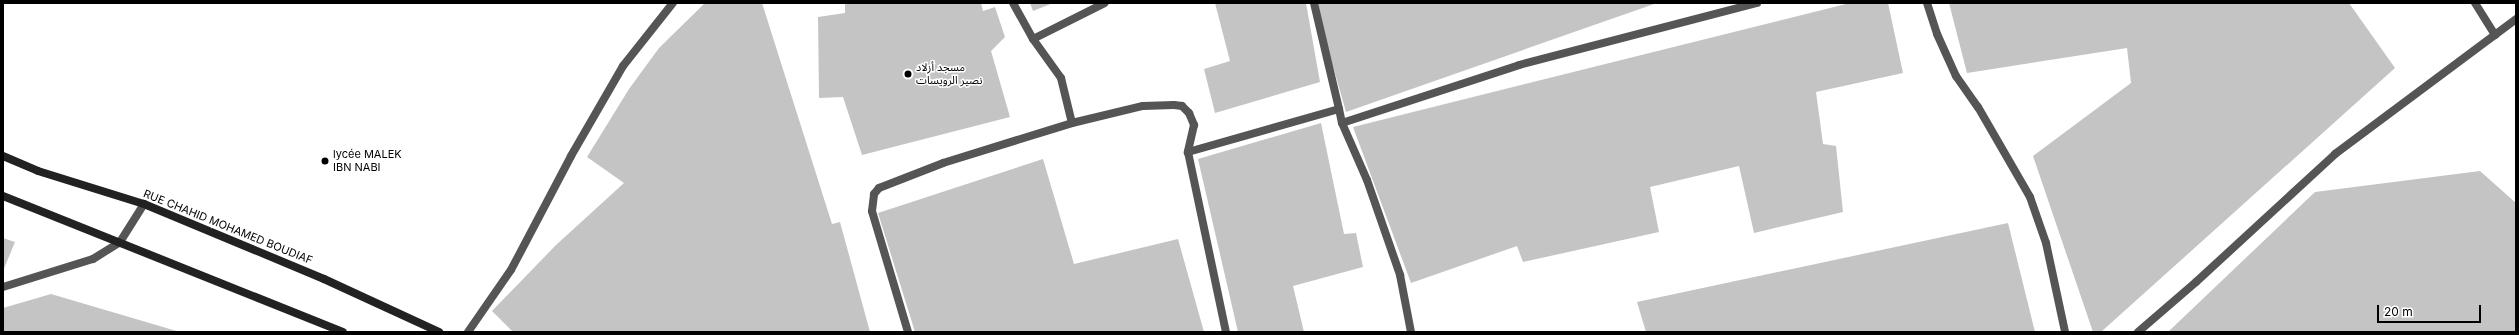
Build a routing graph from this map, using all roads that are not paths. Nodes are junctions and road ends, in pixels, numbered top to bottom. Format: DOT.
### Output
graph roads {
  1 [pos="673,3"];
  2 [pos="1013,3"];
  3 [pos="1105,3"];
  4 [pos="1314,3"];
  5 [pos="1757,3"];
  6 [pos="1927,3"];
  7 [pos="2475,3"];
  8 [pos="2516,19"];
  9 [pos="2495,34"];
  10 [pos="1033,39"];
  11 [pos="1339,109"];
  12 [pos="1072,123"];
  13 [pos="1342,123"];
  14 [pos="1188,152"];
  15 [pos="3,156"];
  16 [pos="3,196"];
  17 [pos="144,204"];
  18 [pos="120,242"];
  19 [pos="3,287"];
  20 [pos="343,332"];
  21 [pos="439,332"];
  22 [pos="468,332"];
  23 [pos="908,332"];
  24 [pos="1226,332"];
  25 [pos="1411,332"];
  26 [pos="2065,332"];
  27 [pos="2138,332"];
  1 -- 22 [label="street"];
  2 -- 10 [label="street"];
  3 -- 10 [label="street"];
  4 -- 11 [label="street"];
  5 -- 13 [label="street"];
  6 -- 26 [label="street"];
  7 -- 9 [label="street"];
  8 -- 9 [label="street"];
  9 -- 27 [label="street"];
  10 -- 12 [label="street"];
  11 -- 13 [label="street"];
  11 -- 14 [label="street"];
  12 -- 14 [label="street"];
  12 -- 23 [label="street"];
  13 -- 25 [label="street"];
  14 -- 24 [label="street"];
  15 -- 17 [label="main road, RUE CHAHID MOHAMED BOUDIAF"];
  16 -- 18 [label="main road"];
  17 -- 18 [label="street"];
  17 -- 21 [label="main road, RUE CHAHID MOHAMED BOUDIAF"];
  18 -- 19 [label="street"];
  18 -- 20 [label="main road"];
}
